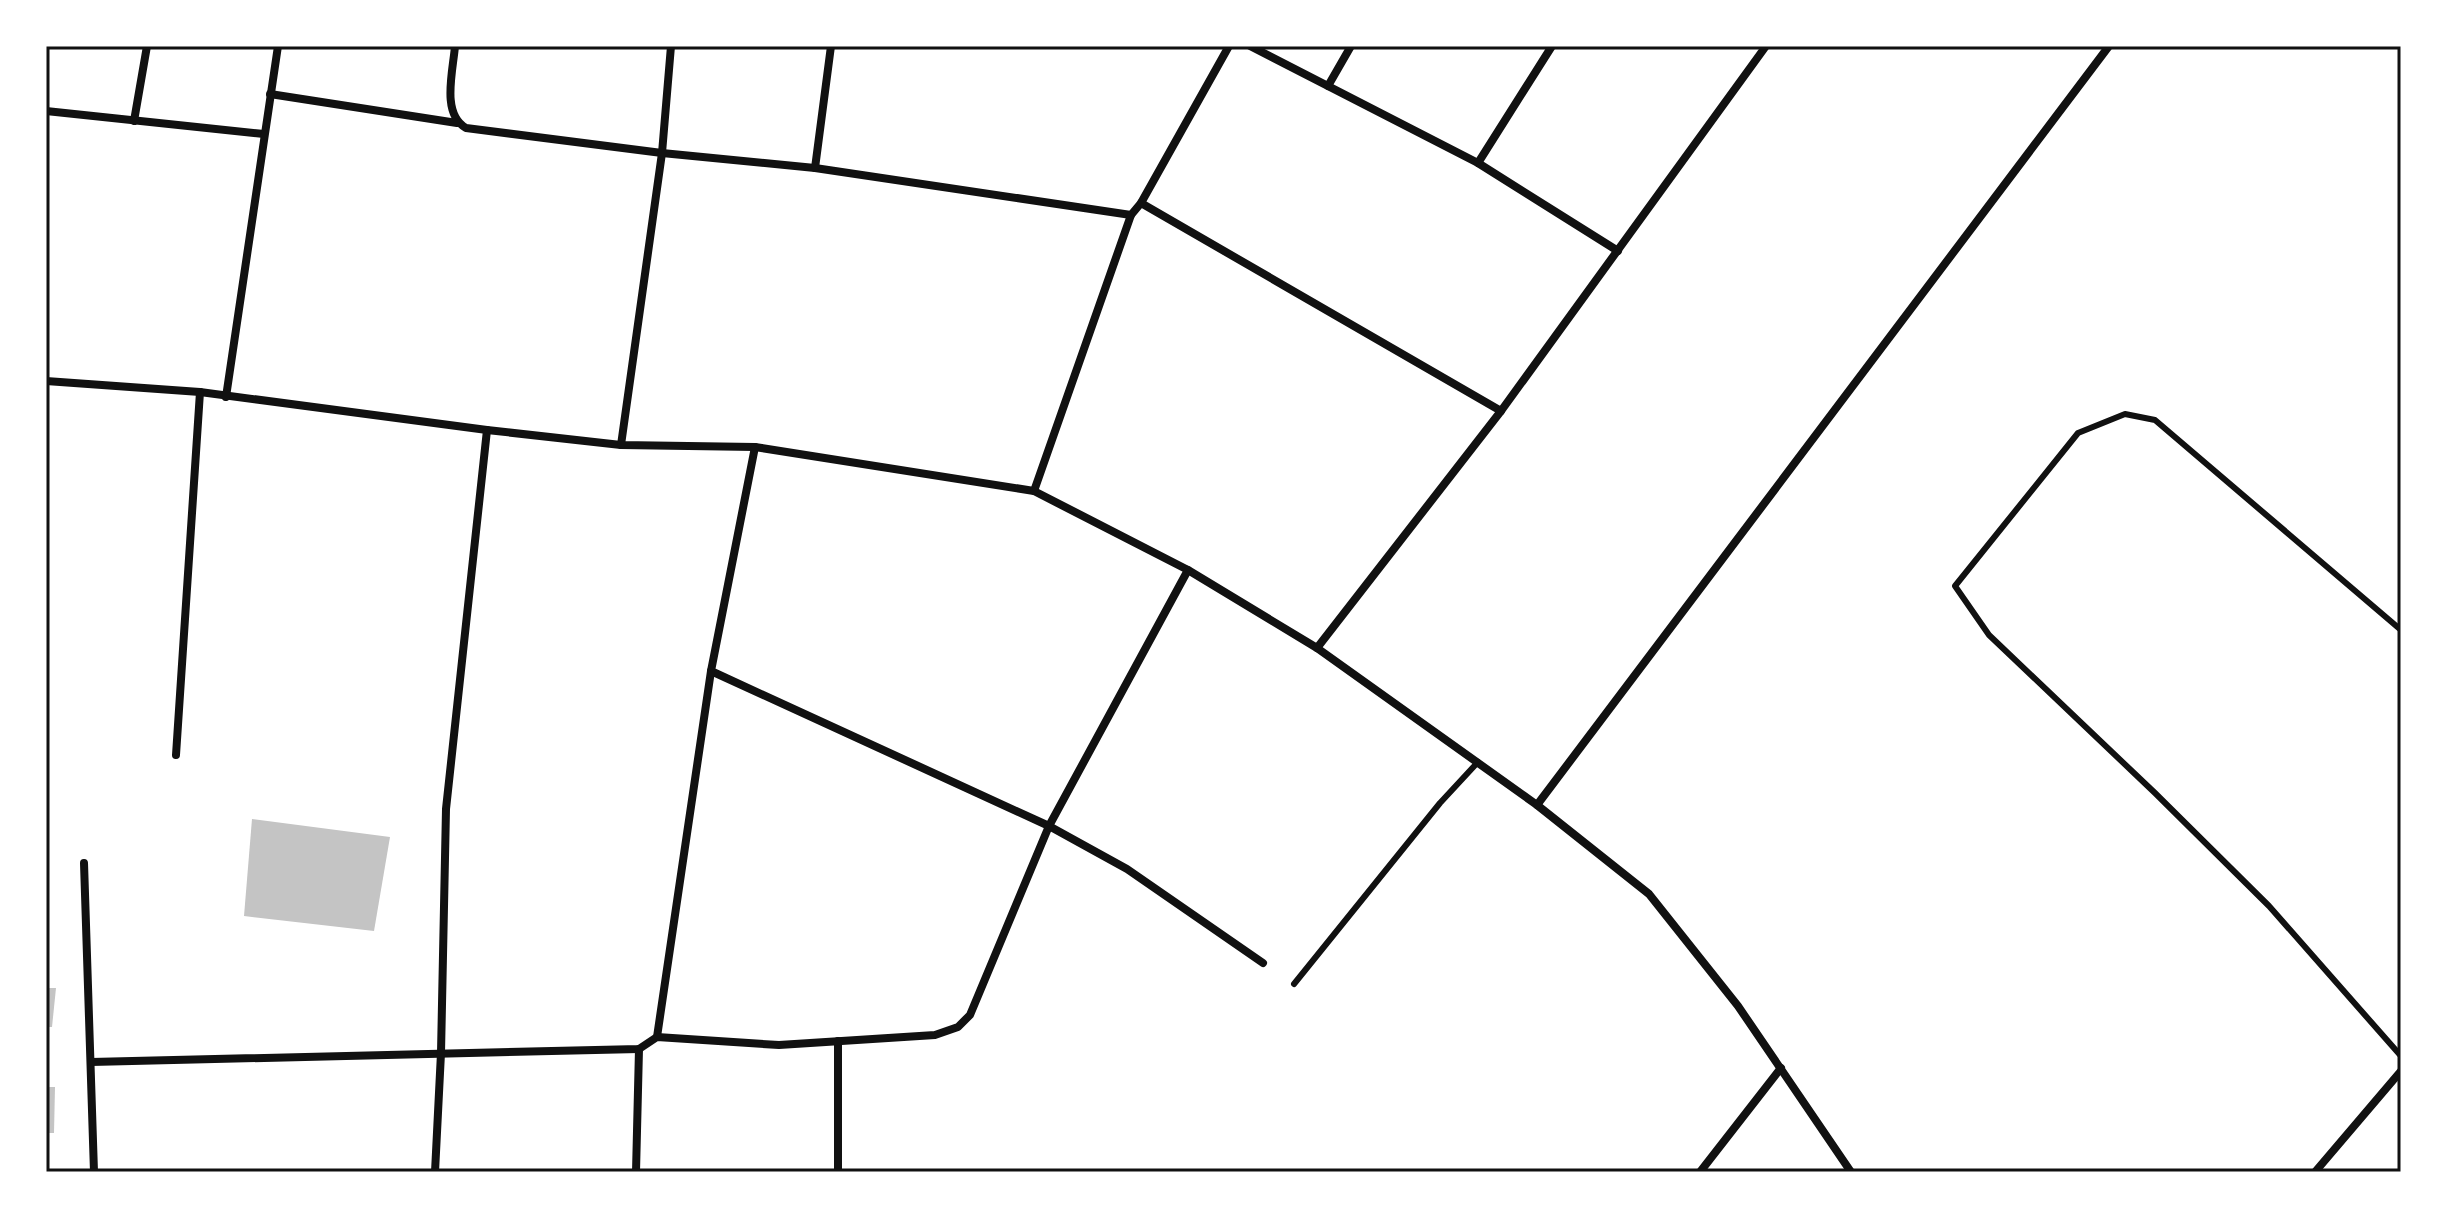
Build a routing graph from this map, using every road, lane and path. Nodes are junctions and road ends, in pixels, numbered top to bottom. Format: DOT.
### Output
graph roads {
  1 [pos="147,46"];
  2 [pos="278,46"];
  3 [pos="455,46"];
  4 [pos="671,46"];
  5 [pos="831,46"];
  6 [pos="1229,46"];
  7 [pos="1250,46"];
  8 [pos="1351,46"];
  9 [pos="1552,46"];
  10 [pos="1766,46"];
  11 [pos="2109,46"];
  12 [pos="1328,86"];
  13 [pos="270,94"];
  14 [pos="46,111"];
  15 [pos="134,121"];
  16 [pos="457,123"];
  17 [pos="264,134"];
  18 [pos="662,153"];
  19 [pos="1478,163"];
  20 [pos="815,168"];
  21 [pos="1141,203"];
  22 [pos="1131,215"];
  23 [pos="1618,251"];
  24 [pos="46,381"];
  25 [pos="200,392"];
  26 [pos="226,397"];
  27 [pos="1501,411"];
  28 [pos="487,430"];
  29 [pos="621,445"];
  30 [pos="755,447"];
  31 [pos="1034,491"];
  32 [pos="1188,570"];
  33 [pos="2401,630"];
  34 [pos="1317,648"];
  35 [pos="711,671"];
  36 [pos="176,755"];
  37 [pos="1478,762"];
  38 [pos="1537,805"];
  39 [pos="1049,826"];
  40 [pos="84,863"];
  41 [pos="1263,963"];
  42 [pos="1294,984"];
  43 [pos="657,1037"];
  44 [pos="838,1041"];
  45 [pos="639,1049"];
  46 [pos="441,1053"];
  47 [pos="2401,1056"];
  48 [pos="91,1062"];
  49 [pos="1781,1068"];
  50 [pos="2401,1071"];
  51 [pos="94,1172"];
  52 [pos="435,1172"];
  53 [pos="636,1172"];
  54 [pos="838,1172"];
  55 [pos="1700,1172"];
  56 [pos="1851,1172"];
  57 [pos="2315,1172"];
  1 -- 15 [label="street"];
  2 -- 13 [label="street"];
  3 -- 16 [label="street"];
  4 -- 18 [label="street"];
  5 -- 20 [label="street"];
  6 -- 21 [label="street"];
  7 -- 12 [label="street"];
  8 -- 12 [label="street"];
  9 -- 19 [label="street"];
  10 -- 23 [label="street"];
  11 -- 38 [label="street"];
  12 -- 19 [label="street"];
  13 -- 16 [label="street"];
  13 -- 17 [label="street"];
  14 -- 15 [label="street"];
  15 -- 17 [label="street"];
  16 -- 18 [label="street"];
  17 -- 26 [label="street"];
  18 -- 20 [label="street"];
  18 -- 29 [label="street"];
  19 -- 23 [label="street"];
  20 -- 22 [label="street"];
  21 -- 22 [label="street"];
  21 -- 27 [label="street"];
  22 -- 31 [label="street"];
  23 -- 27 [label="street"];
  24 -- 25 [label="street"];
  25 -- 26 [label="street"];
  25 -- 36 [label="street"];
  26 -- 28 [label="street"];
  27 -- 34 [label="street"];
  28 -- 29 [label="street"];
  28 -- 46 [label="street"];
  29 -- 30 [label="street"];
  30 -- 31 [label="street"];
  30 -- 35 [label="street"];
  31 -- 32 [label="street"];
  32 -- 34 [label="street"];
  32 -- 39 [label="street"];
  33 -- 47 [label="lane"];
  34 -- 37 [label="street"];
  35 -- 39 [label="street"];
  35 -- 43 [label="street"];
  37 -- 38 [label="street"];
  37 -- 42 [label="lane"];
  38 -- 49 [label="street"];
  39 -- 41 [label="street"];
  39 -- 44 [label="street"];
  40 -- 48 [label="street"];
  43 -- 44 [label="street"];
  43 -- 45 [label="street"];
  44 -- 54 [label="street"];
  45 -- 46 [label="street"];
  45 -- 53 [label="street"];
  46 -- 48 [label="street"];
  46 -- 52 [label="street"];
  48 -- 51 [label="street"];
  49 -- 55 [label="street"];
  49 -- 56 [label="street"];
  50 -- 57 [label="street"];
}
